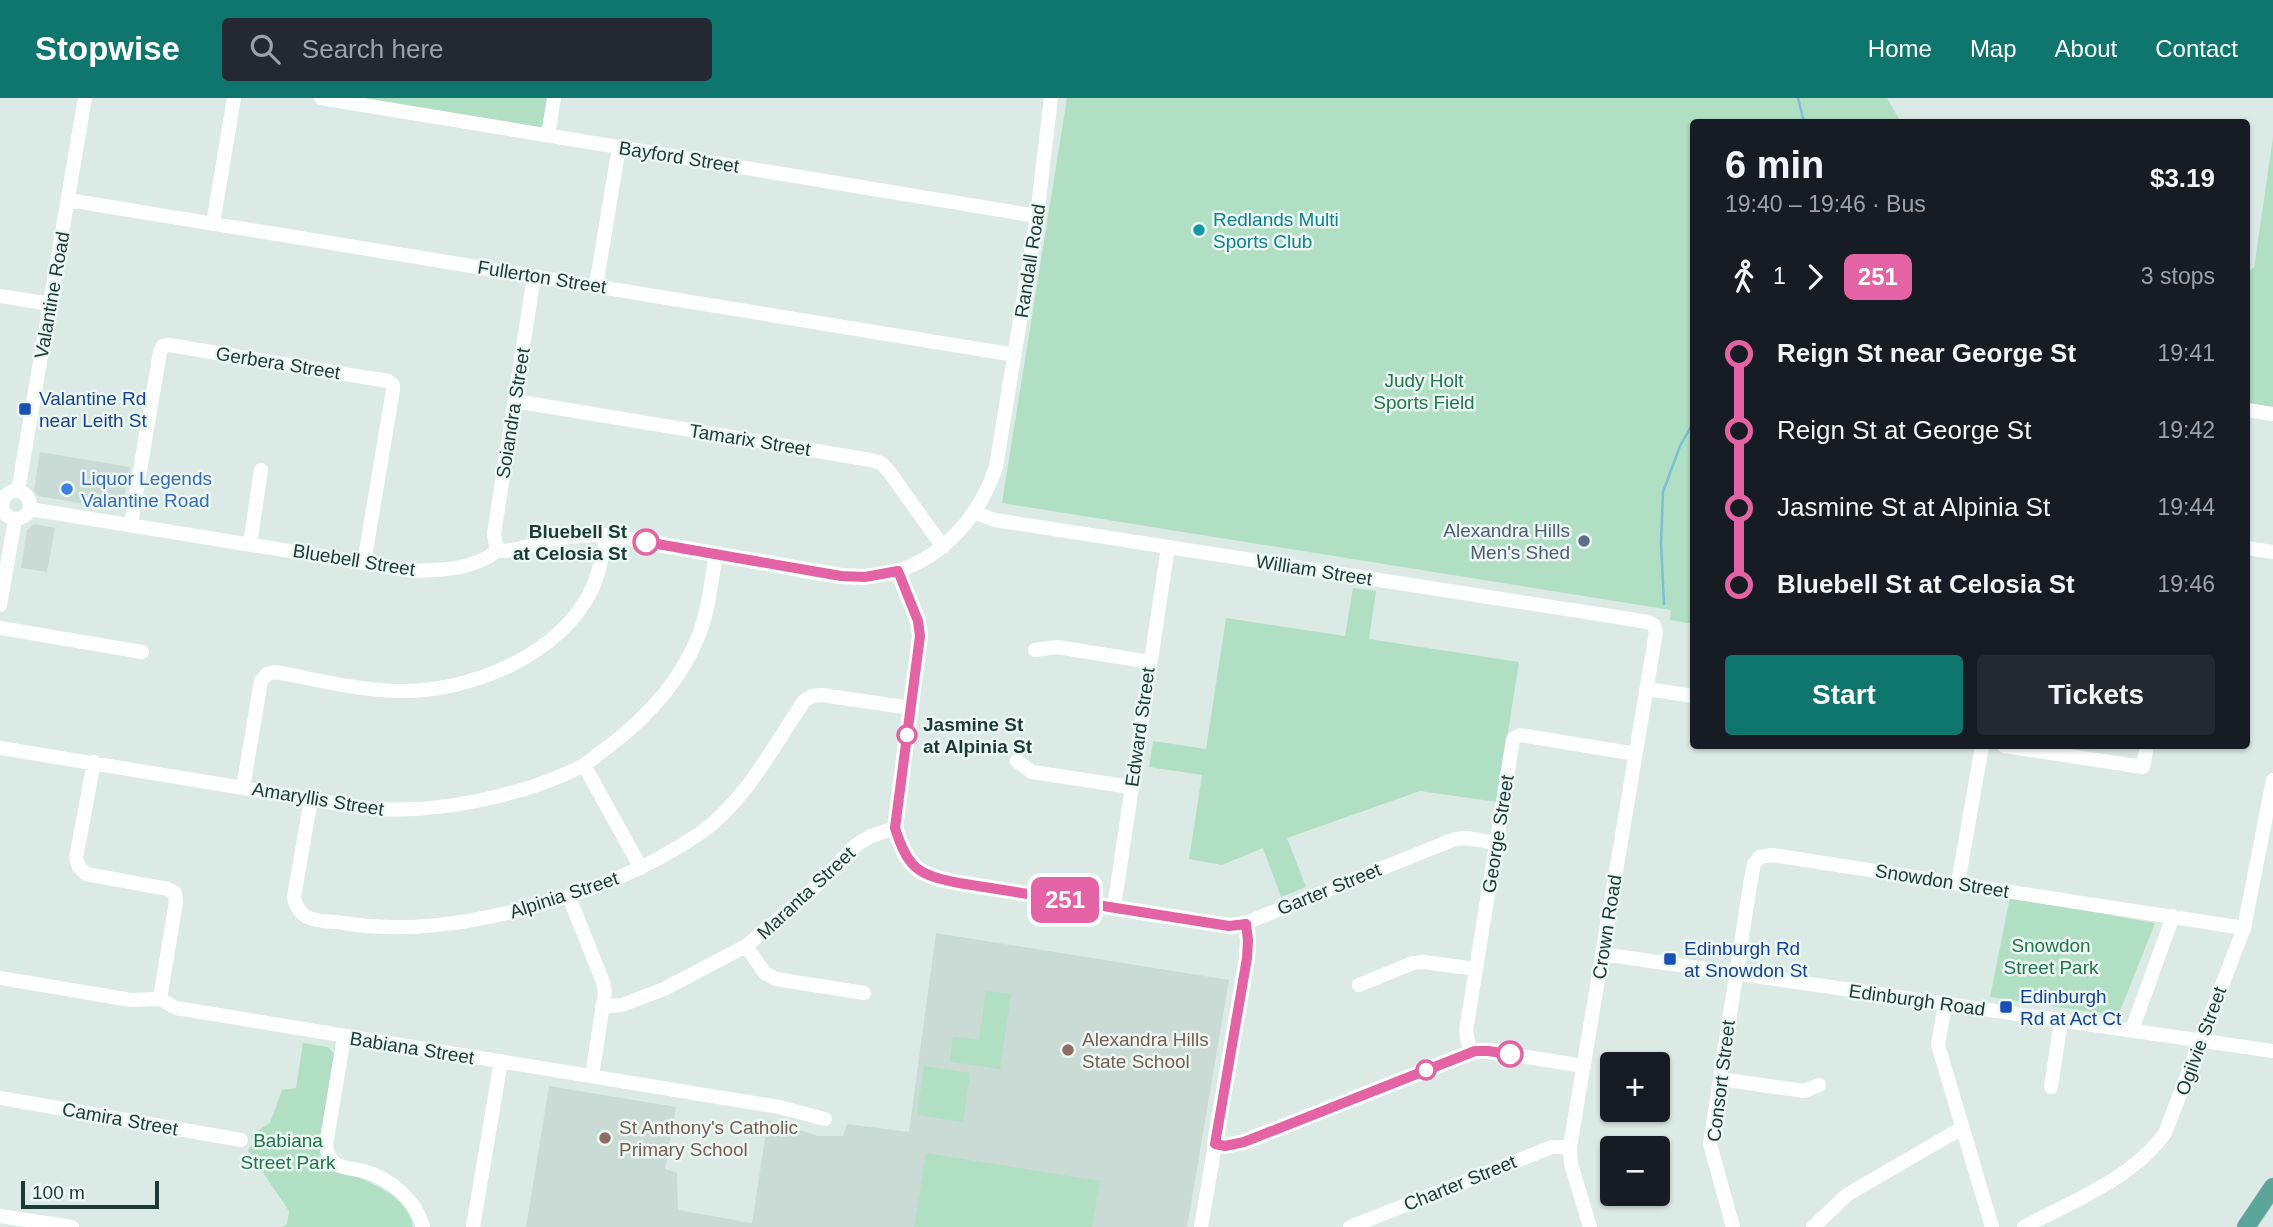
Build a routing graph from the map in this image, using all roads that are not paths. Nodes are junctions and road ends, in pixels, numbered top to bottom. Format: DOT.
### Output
graph roads {
  1 [pos="85,98"];
  2 [pos="234,98"];
  3 [pos="321,98"];
  4 [pos="554,98"];
  5 [pos="1051,98"];
  6 [pos="548,135"];
  7 [pos="619,147"];
  8 [pos="68,200"];
  9 [pos="1037,216"];
  10 [pos="213,223"];
  11 [pos="534,276"];
  12 [pos="596,286"];
  13 [pos="0,296"];
  14 [pos="51,304"];
  15 [pos="1015,355"];
  16 [pos="514,401"];
  17 [pos="2250,410"];
  18 [pos="2273,414"];
  19 [pos="1004,424"];
  20 [pos="261,470"];
  21 [pos="18,491"];
  22 [pos="1,505"];
  23 [pos="30,509"];
  24 [pos="975,513"];
  25 [pos="15,520"];
  26 [pos="131,524"];
  27 [pos="607,536"];
  28 [pos="250,544"];
  29 [pos="943,547"];
  30 [pos="1168,547"];
  31 [pos="2250,548"];
  32 [pos="497,551"];
  33 [pos="2273,552"];
  34 [pos="716,554"];
  35 [pos="364,563"];
  36 [pos="898,571"];
  37 [pos="0,605"];
  38 [pos="1654,625"];
  39 [pos="0,628"];
  40 [pos="1035,650"];
  41 [pos="142,652"];
  42 [pos="1150,662"];
  43 [pos="1647,689"];
  44 [pos="1690,695"];
  45 [pos="911,708"];
  46 [pos="0,748"];
  47 [pos="1981,749"];
  48 [pos="2024,749"];
  49 [pos="2146,749"];
  50 [pos="1636,754"];
  51 [pos="1017,761"];
  52 [pos="94,762"];
  53 [pos="584,765"];
  54 [pos="2273,780"];
  55 [pos="1131,787"];
  56 [pos="243,788"];
  57 [pos="311,799"];
  58 [pos="895,828"];
  59 [pos="1497,843"];
  60 [pos="641,868"];
  61 [pos="1958,883"];
  62 [pos="569,897"];
  63 [pos="1114,907"];
  64 [pos="2173,916"];
  65 [pos="1246,924"];
  66 [pos="2244,928"];
  67 [pos="747,946"];
  68 [pos="1602,954"];
  69 [pos="1476,969"];
  70 [pos="1736,974"];
  71 [pos="0,978"];
  72 [pos="1359,985"];
  73 [pos="864,993"];
  74 [pos="160,999"];
  75 [pos="1945,1005"];
  76 [pos="602,1007"];
  77 [pos="2061,1021"];
  78 [pos="2132,1030"];
  79 [pos="344,1037"];
  80 [pos="2202,1040"];
  81 [pos="2273,1051"];
  82 [pos="1470,1053"];
  83 [pos="500,1061"];
  84 [pos="1584,1066"];
  85 [pos="592,1076"];
  86 [pos="1720,1079"];
  87 [pos="1819,1085"];
  88 [pos="2051,1087"];
  89 [pos="0,1098"];
  90 [pos="825,1119"];
  91 [pos="1962,1128"];
  92 [pos="241,1140"];
  93 [pos="1215,1144"];
  94 [pos="1570,1147"];
  95 [pos="2273,1188"];
  96 [pos="0,1216"];
  97 [pos="72,1227"];
  98 [pos="423,1227"];
  99 [pos="474,1227"];
  100 [pos="1201,1227"];
  101 [pos="1350,1227"];
  102 [pos="1590,1227"];
  103 [pos="1733,1227"];
  104 [pos="1813,1227"];
  105 [pos="1992,1227"];
  106 [pos="2024,1227"];
  107 [pos="2246,1227"];
  1 -- 8 [label="street, Valantine Road"];
  2 -- 10 [label="street"];
  3 -- 6 [label="street, Bayford Street"];
  4 -- 6 [label="street"];
  5 -- 9 [label="street, Randall Road"];
  6 -- 7 [label="street, Bayford Street"];
  7 -- 9 [label="street, Bayford Street"];
  7 -- 12 [label="street"];
  8 -- 10 [label="street, Fullerton Street"];
  8 -- 14 [label="street, Valantine Road"];
  9 -- 15 [label="street, Randall Road"];
  10 -- 11 [label="street, Fullerton Street"];
  11 -- 12 [label="street, Fullerton Street"];
  11 -- 16 [label="street, Soiandra Street"];
  12 -- 15 [label="street, Fullerton Street"];
  13 -- 14 [label="street"];
  14 -- 21 [label="street, Valantine Road"];
  15 -- 19 [label="street, Randall Road"];
  16 -- 29 [label="street, Tamarix Street"];
  16 -- 32 [label="street, Soiandra Street"];
  17 -- 18 [label="street"];
  19 -- 24 [label="street, Bluebell Street"];
  20 -- 28 [label="street"];
  21 -- 22 [label="street"];
  21 -- 23 [label="street"];
  22 -- 25 [label="street"];
  23 -- 25 [label="street"];
  23 -- 26 [label="street, Bluebell Street"];
  24 -- 29 [label="street, Bluebell Street"];
  24 -- 30 [label="street, William Street"];
  25 -- 37 [label="street"];
  26 -- 28 [label="street, Bluebell Street"];
  26 -- 35 [label="street, Gerbera Street"];
  27 -- 32 [label="street, Bluebell Street"];
  27 -- 34 [label="street, Bluebell Street"];
  27 -- 56 [label="street"];
  28 -- 35 [label="street, Bluebell Street"];
  29 -- 36 [label="street, Bluebell Street"];
  30 -- 38 [label="street, William Street"];
  30 -- 42 [label="street, Edward Street"];
  31 -- 33 [label="street"];
  32 -- 35 [label="street, Bluebell Street"];
  34 -- 36 [label="street, Bluebell Street"];
  34 -- 53 [label="street, Amaryllis Street"];
  36 -- 45 [label="street"];
  38 -- 43 [label="street, Crown Road"];
  39 -- 41 [label="street"];
  40 -- 42 [label="street"];
  42 -- 55 [label="street, Edward Street"];
  43 -- 44 [label="street"];
  43 -- 50 [label="street, Crown Road"];
  45 -- 58 [label="street"];
  45 -- 60 [label="street, Alpinia Street"];
  46 -- 52 [label="street, Amaryllis Street"];
  47 -- 61 [label="street"];
  48 -- 49 [label="street"];
  50 -- 59 [label="street, George Street"];
  50 -- 68 [label="street, Crown Road"];
  51 -- 55 [label="street"];
  52 -- 56 [label="street, Amaryllis Street"];
  52 -- 74 [label="street"];
  53 -- 57 [label="street, Amaryllis Street"];
  53 -- 60 [label="street"];
  54 -- 66 [label="street, Ogilvie Street"];
  55 -- 63 [label="street, Edward Street"];
  56 -- 57 [label="street, Amaryllis Street"];
  57 -- 62 [label="street, Alpinia Street"];
  58 -- 63 [label="street, Garter Street"];
  58 -- 67 [label="street, Maranta Street"];
  59 -- 65 [label="street, Garter Street"];
  59 -- 69 [label="street, George Street"];
  60 -- 62 [label="street, Alpinia Street"];
  61 -- 64 [label="street, Snowdon Street"];
  61 -- 70 [label="street, Snowdon Street"];
  62 -- 76 [label="street"];
  63 -- 65 [label="street, Garter Street"];
  64 -- 66 [label="street, Snowdon Street"];
  64 -- 78 [label="street"];
  65 -- 93 [label="street"];
  66 -- 80 [label="street, Ogilvie Street"];
  67 -- 73 [label="street"];
  67 -- 76 [label="street, Maranta Street"];
  68 -- 70 [label="street, Edinburgh Road"];
  68 -- 84 [label="street, Crown Road"];
  69 -- 72 [label="street"];
  69 -- 82 [label="street, George Street"];
  70 -- 75 [label="street, Edinburgh Road"];
  70 -- 86 [label="street, Consort Street"];
  71 -- 74 [label="street, Babiana Street"];
  74 -- 79 [label="street, Babiana Street"];
  75 -- 77 [label="street, Edinburgh Road"];
  75 -- 91 [label="street"];
  76 -- 85 [label="street"];
  77 -- 78 [label="street, Edinburgh Road"];
  77 -- 88 [label="street"];
  78 -- 80 [label="street, Edinburgh Road"];
  79 -- 83 [label="street, Babiana Street"];
  79 -- 98 [label="street"];
  80 -- 81 [label="street, Edinburgh Road"];
  80 -- 106 [label="street, Ogilvie Street"];
  82 -- 84 [label="street"];
  82 -- 93 [label="street"];
  83 -- 85 [label="street, Babiana Street"];
  83 -- 99 [label="street"];
  84 -- 94 [label="street, Crown Road"];
  85 -- 90 [label="street, Babiana Street"];
  86 -- 87 [label="street"];
  86 -- 103 [label="street, Consort Street"];
  89 -- 92 [label="street, Camira Street"];
  91 -- 104 [label="street"];
  91 -- 105 [label="street"];
  93 -- 100 [label="street"];
  94 -- 101 [label="street, Charter Street"];
  94 -- 102 [label="street, Crown Road"];
  95 -- 107 [label="main road"];
  96 -- 97 [label="street"];
}
